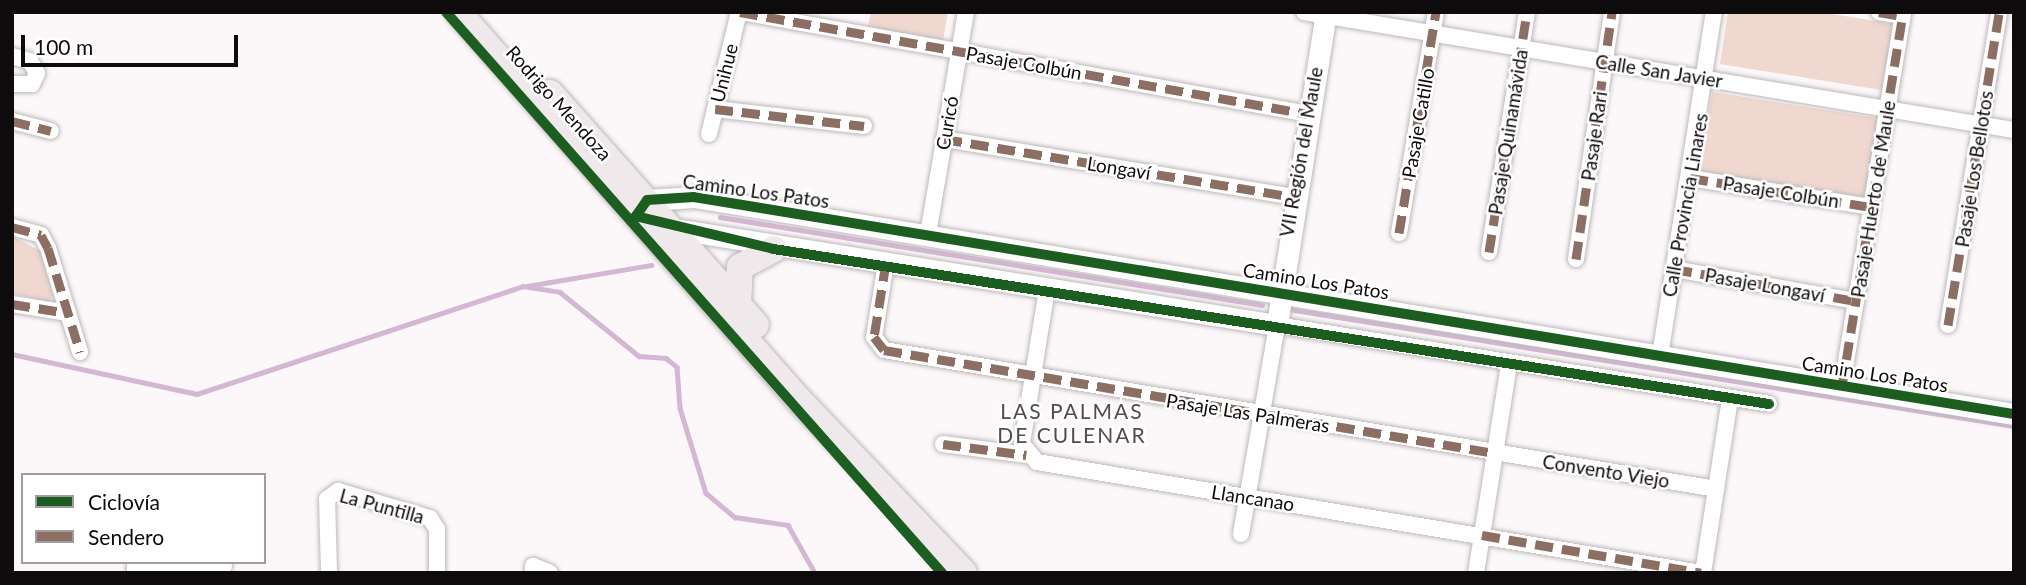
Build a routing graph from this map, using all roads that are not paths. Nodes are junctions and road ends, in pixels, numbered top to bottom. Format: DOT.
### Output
graph roads {
  1 [pos="458,12"];
  2 [pos="473,12"];
  3 [pos="740,12"];
  4 [pos="966,12"];
  5 [pos="1436,12"];
  6 [pos="1527,12"];
  7 [pos="1612,12"];
  8 [pos="1714,12"];
  9 [pos="1879,12"];
  10 [pos="1998,12"];
  11 [pos="1318,13"];
  12 [pos="1903,14"];
  13 [pos="1433,33"];
  14 [pos="1522,48"];
  15 [pos="959,52"];
  16 [pos="12,56"];
  17 [pos="1605,62"];
  18 [pos="1707,79"];
  19 [pos="12,84"];
  20 [pos="715,109"];
  21 [pos="1888,109"];
  22 [pos="1308,114"];
  23 [pos="12,121"];
  24 [pos="1981,124"];
  25 [pos="864,127"];
  26 [pos="2014,130"];
  27 [pos="51,131"];
  28 [pos="709,134"];
  29 [pos="944,139"];
  30 [pos="1690,178"];
  31 [pos="1293,197"];
  32 [pos="1872,207"];
  33 [pos="642,208"];
  34 [pos="12,227"];
  35 [pos="673,229"];
  36 [pos="1399,233"];
  37 [pos="928,234"];
  38 [pos="774,248"];
  39 [pos="1489,252"];
  40 [pos="1576,260"];
  41 [pos="886,263"];
  42 [pos="1675,270"];
  43 [pos="1047,289"];
  44 [pos="1277,293"];
  45 [pos="1856,301"];
  46 [pos="12,303"];
  47 [pos="738,303"];
  48 [pos="68,313"];
  49 [pos="1948,325"];
  50 [pos="1277,326"];
  51 [pos="80,352"];
  52 [pos="1660,356"];
  53 [pos="1509,364"];
  54 [pos="1033,377"];
  55 [pos="1842,386"];
  56 [pos="1730,398"];
  57 [pos="1769,404"];
  58 [pos="2014,414"];
  59 [pos="1262,416"];
  60 [pos="943,444"];
  61 [pos="1495,453"];
  62 [pos="1027,454"];
  63 [pos="866,464"];
  64 [pos="1716,489"];
  65 [pos="1248,497"];
  66 [pos="1241,534"];
  67 [pos="1482,536"];
  68 [pos="224,567"];
  69 [pos="958,567"];
  70 [pos="533,569"];
  71 [pos="135,573"];
  72 [pos="329,573"];
  73 [pos="437,573"];
  74 [pos="550,573"];
  75 [pos="1476,573"];
  76 [pos="1702,573"];
  1 -- 33 [label="main road, Rodrigo Mendoza"];
  2 -- 33 [label="main road, Rodrigo Mendoza"];
  3 -- 15 [label="street, Pasaje Colbún"];
  3 -- 20 [label="street, Unihue"];
  4 -- 15 [label="street, Curicó"];
  5 -- 13 [label="street, Pasaje Catillo"];
  6 -- 14 [label="street, Pasaje Quinamávida"];
  7 -- 17 [label="street, Pasaje Rari"];
  8 -- 18 [label="street, Calle Provincia Linares"];
  9 -- 12 [label="street"];
  10 -- 24 [label="street, Pasaje Los Bellotos"];
  11 -- 13 [label="street, Calle San Javier"];
  11 -- 22 [label="street, VII Región del Maule"];
  12 -- 21 [label="street, Pasaje Huerto de Maule"];
  13 -- 14 [label="street, Calle San Javier"];
  13 -- 36 [label="street, Pasaje Catillo"];
  14 -- 17 [label="street, Calle San Javier"];
  14 -- 39 [label="street, Pasaje Quinamávida"];
  15 -- 22 [label="street, Pasaje Colbún"];
  15 -- 29 [label="street, Curicó"];
  16 -- 19 [label="street"];
  17 -- 18 [label="street, Calle San Javier"];
  17 -- 40 [label="street, Pasaje Rari"];
  18 -- 21 [label="street, Calle San Javier"];
  18 -- 30 [label="street, Calle Provincia Linares"];
  20 -- 25 [label="street"];
  20 -- 28 [label="street, Unihue"];
  21 -- 24 [label="street, Calle San Javier"];
  21 -- 32 [label="street, Pasaje Huerto de Maule"];
  22 -- 31 [label="street, VII Región del Maule"];
  23 -- 27 [label="street"];
  24 -- 26 [label="street, Calle San Javier"];
  24 -- 49 [label="street, Pasaje Los Bellotos"];
  29 -- 31 [label="street, Longaví"];
  29 -- 37 [label="street, Curicó"];
  30 -- 32 [label="street, Pasaje Colbún"];
  30 -- 42 [label="street, Calle Provincia Linares"];
  31 -- 44 [label="street, VII Región del Maule"];
  32 -- 45 [label="street, Pasaje Huerto de Maule"];
  33 -- 35 [label="main road, Rodrigo Mendoza"];
  33 -- 37 [label="street, Camino Los Patos"];
  33 -- 63 [label="main road, Rodrigo Mendoza"];
  34 -- 48 [label="street"];
  35 -- 38 [label="street"];
  35 -- 47 [label="main road, Rodrigo Mendoza"];
  37 -- 44 [label="street, Camino Los Patos"];
  38 -- 41 [label="street"];
  38 -- 47 [label="main road"];
  41 -- 43 [label="street"];
  41 -- 54 [label="street, Pasaje Las Palmeras"];
  42 -- 45 [label="street, Pasaje Longaví"];
  42 -- 52 [label="street, Calle Provincia Linares"];
  43 -- 50 [label="street"];
  43 -- 54 [label="street"];
  44 -- 50 [label="street, VII Región del Maule"];
  44 -- 52 [label="street, Camino Los Patos"];
  45 -- 55 [label="street, Pasaje Huerto de Maule"];
  46 -- 48 [label="street"];
  47 -- 63 [label="main road, Rodrigo Mendoza"];
  48 -- 51 [label="street"];
  50 -- 53 [label="street"];
  50 -- 59 [label="street"];
  52 -- 55 [label="street, Camino Los Patos"];
  53 -- 56 [label="street"];
  53 -- 61 [label="street"];
  54 -- 59 [label="street, Pasaje Las Palmeras"];
  54 -- 62 [label="street"];
  55 -- 58 [label="street, Camino Los Patos"];
  56 -- 57 [label="street"];
  56 -- 64 [label="street"];
  59 -- 61 [label="street, Pasaje Las Palmeras"];
  59 -- 65 [label="street"];
  60 -- 62 [label="street, Llancanao"];
  61 -- 64 [label="street, Convento Viejo"];
  61 -- 67 [label="street"];
  62 -- 65 [label="street, Llancanao"];
  63 -- 69 [label="main road, Rodrigo Mendoza"];
  64 -- 76 [label="street"];
  65 -- 66 [label="street"];
  65 -- 67 [label="street, Llancanao"];
  67 -- 75 [label="street"];
  67 -- 76 [label="street, Llancanao"];
  68 -- 71 [label="street"];
  70 -- 74 [label="street"];
  72 -- 73 [label="street, La Puntilla"];
}
